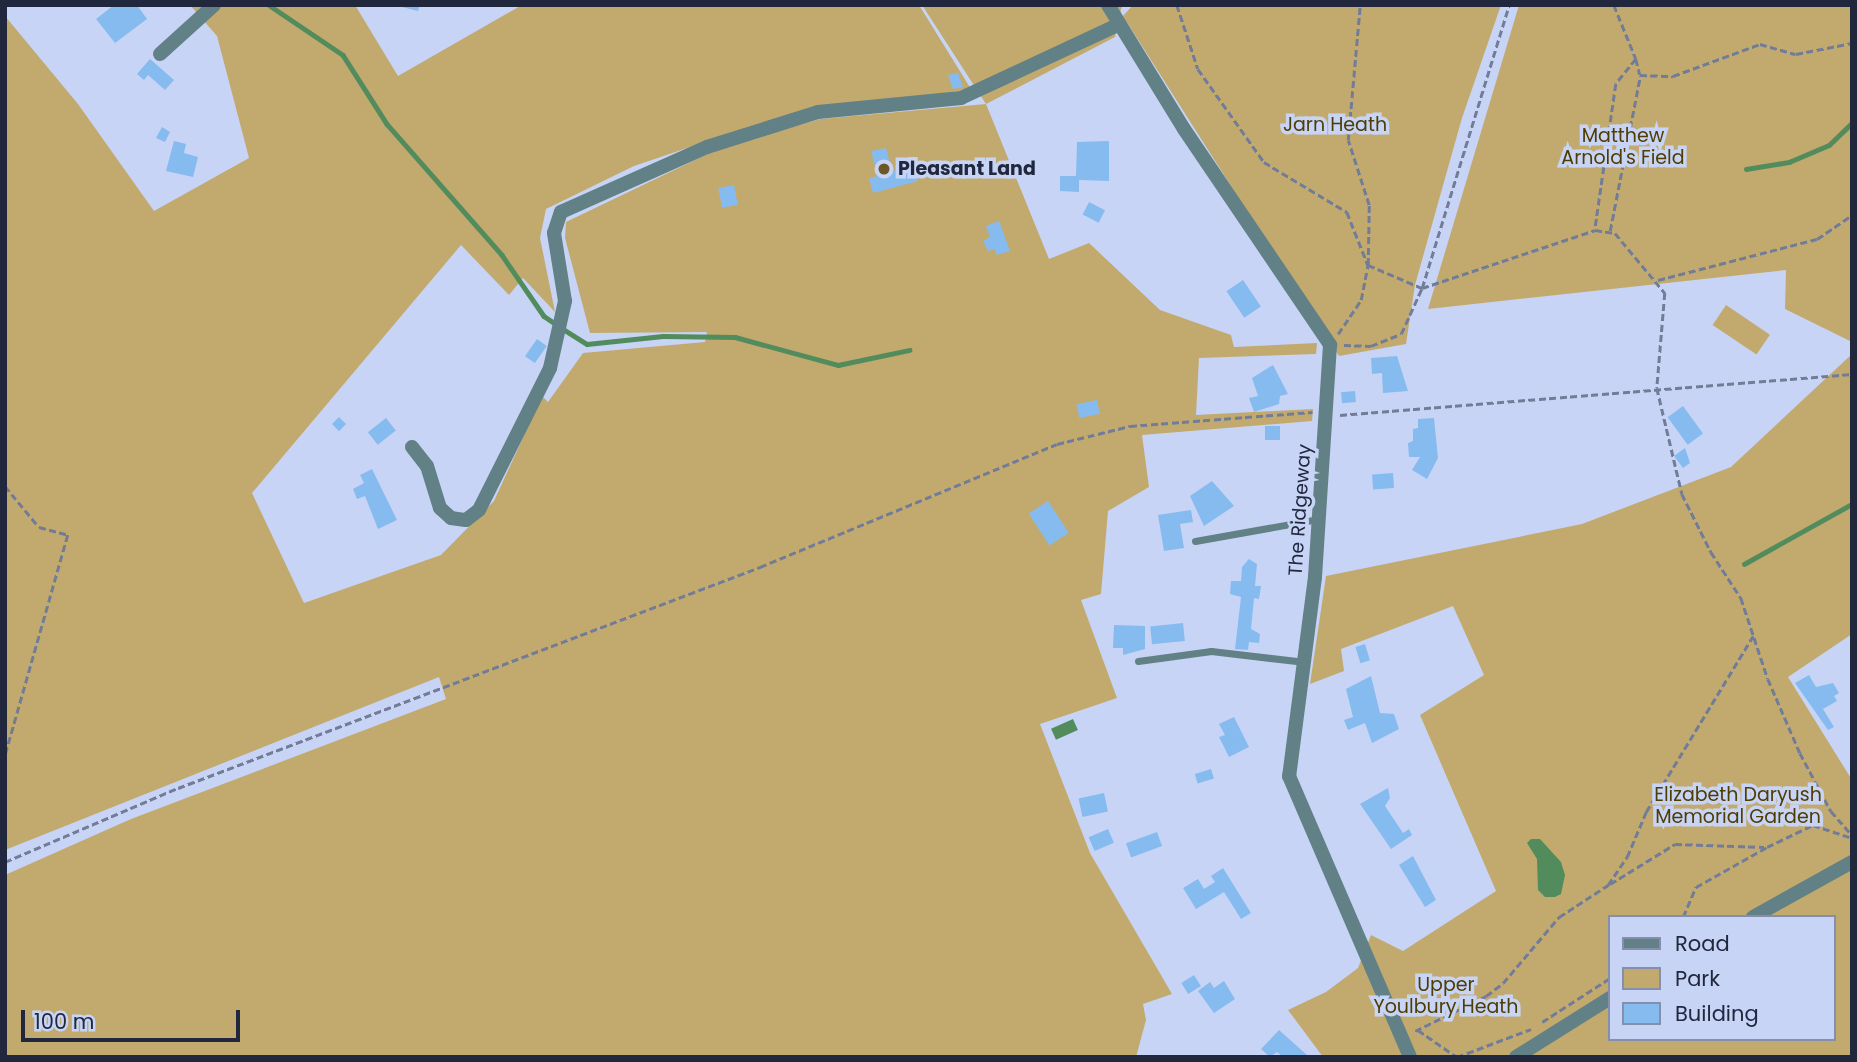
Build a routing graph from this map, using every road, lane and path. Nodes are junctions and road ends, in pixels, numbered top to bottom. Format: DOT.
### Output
graph roads {
  1 [pos="214,5"];
  2 [pos="1108,5"];
  3 [pos="1177,5"];
  4 [pos="1360,5"];
  5 [pos="1508,5"];
  6 [pos="1614,5"];
  7 [pos="1120,24"];
  8 [pos="1852,43"];
  9 [pos="160,54"];
  10 [pos="1636,59"];
  11 [pos="1640,75"];
  12 [pos="1852,215"];
  13 [pos="1595,230"];
  14 [pos="1611,230"];
  15 [pos="1368,265"];
  16 [pos="1657,281"];
  17 [pos="1422,288"];
  18 [pos="1330,345"];
  19 [pos="1852,374"];
  20 [pos="1657,388"];
  21 [pos="1326,414"];
  22 [pos="412,447"];
  23 [pos="5,486"];
  24 [pos="1320,519"];
  25 [pos="1195,541"];
  26 [pos="1753,636"];
  27 [pos="1138,661"];
  28 [pos="1305,662"];
  29 [pos="5,756"];
  30 [pos="1852,837"];
  31 [pos="1767,847"];
  32 [pos="5,862"];
  33 [pos="1849,867"];
  34 [pos="1608,885"];
  35 [pos="1684,915"];
  36 [pos="1757,915"];
  37 [pos="1608,979"];
  38 [pos="1608,999"];
  39 [pos="1418,1030"];
  40 [pos="1402,1038"];
  41 [pos="1410,1057"];
  42 [pos="1516,1057"];
  1 -- 9 [label="street"];
  2 -- 7 [label="street"];
  3 -- 15 [label="path"];
  4 -- 15 [label="path"];
  5 -- 17 [label="path"];
  6 -- 10 [label="path"];
  7 -- 18 [label="street"];
  7 -- 22 [label="street"];
  8 -- 11 [label="path"];
  10 -- 11 [label="path"];
  10 -- 13 [label="path"];
  11 -- 14 [label="path"];
  12 -- 16 [label="path"];
  13 -- 14 [label="path"];
  13 -- 17 [label="path"];
  14 -- 16 [label="path"];
  15 -- 17 [label="path"];
  15 -- 18 [label="path"];
  16 -- 20 [label="path"];
  17 -- 18 [label="path"];
  18 -- 21 [label="street, The Ridgeway"];
  19 -- 20 [label="path"];
  20 -- 21 [label="path"];
  20 -- 26 [label="path"];
  21 -- 24 [label="street, The Ridgeway"];
  21 -- 32 [label="path"];
  23 -- 29 [label="path"];
  24 -- 25 [label="lane"];
  24 -- 28 [label="street, The Ridgeway"];
  26 -- 30 [label="path"];
  26 -- 34 [label="path"];
  27 -- 28 [label="lane"];
  28 -- 40 [label="street, The Ridgeway"];
  30 -- 31 [label="path"];
  31 -- 34 [label="path"];
  31 -- 35 [label="path"];
  33 -- 36 [label="street"];
  34 -- 39 [label="path"];
  37 -- 39 [label="path"];
  38 -- 42 [label="street"];
  39 -- 40 [label="path"];
  40 -- 41 [label="street, The Ridgeway"];
}
